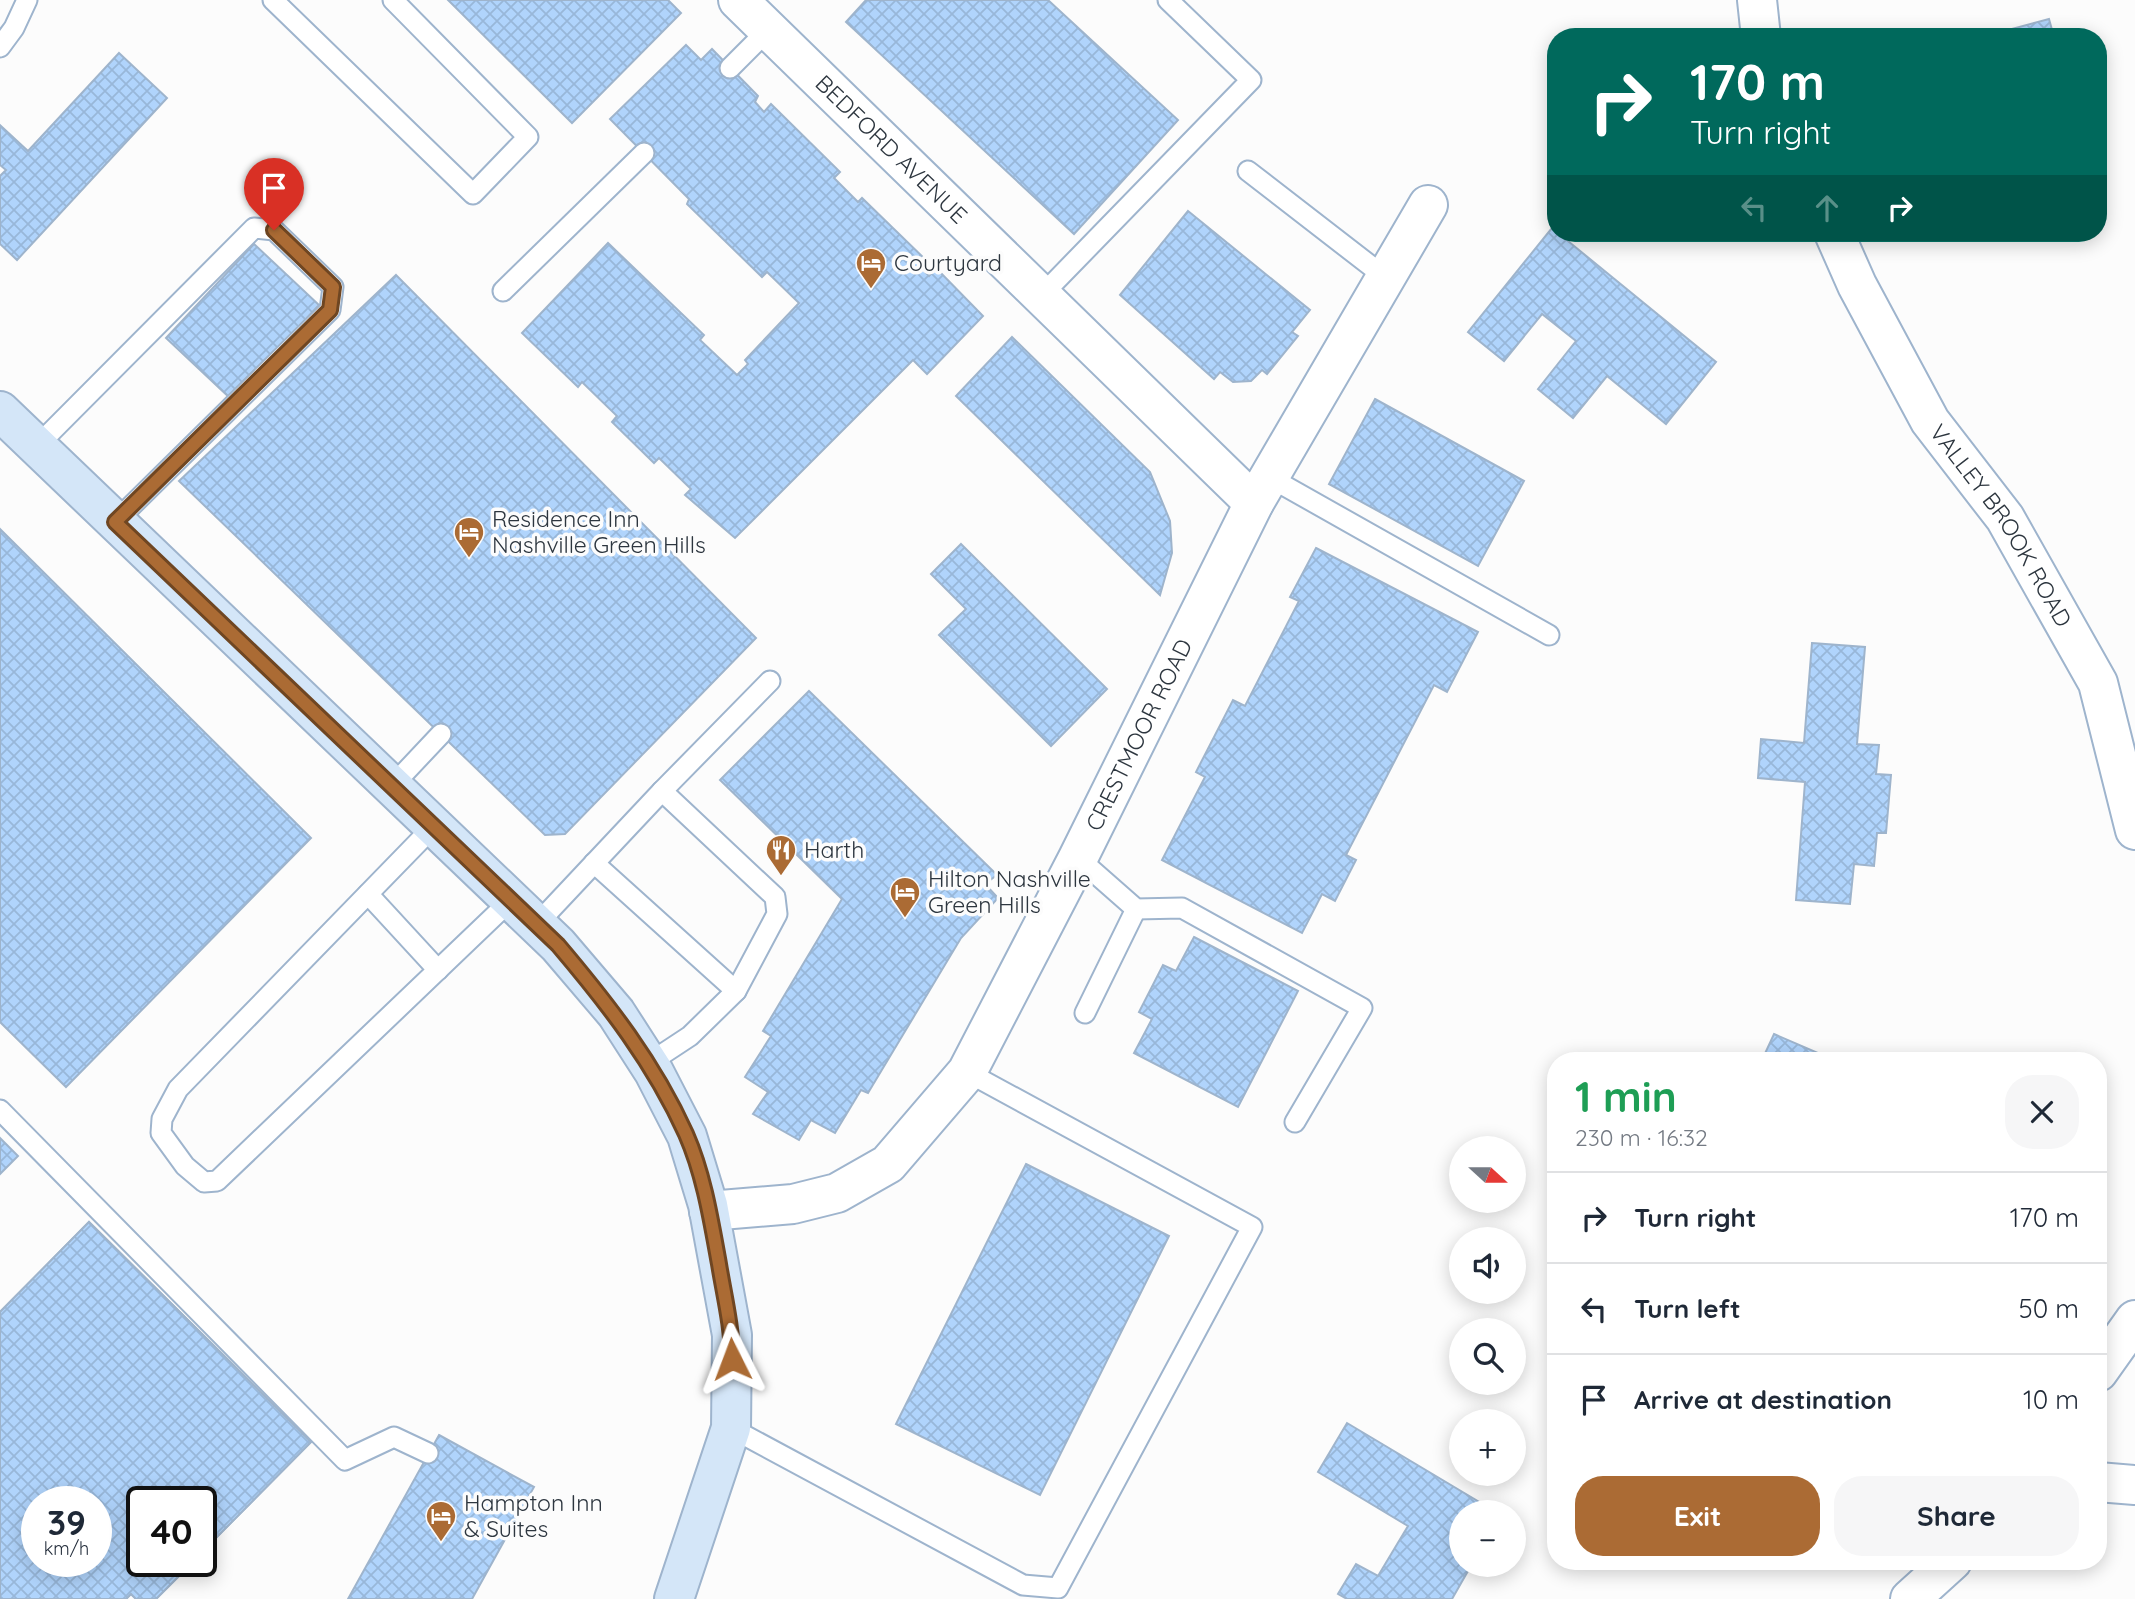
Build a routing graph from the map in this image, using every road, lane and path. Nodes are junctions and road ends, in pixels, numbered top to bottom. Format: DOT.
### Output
graph roads {
  1 [pos="27,0"];
  2 [pos="273,0"];
  3 [pos="393,0"];
  4 [pos="738,0"];
  5 [pos="1168,0"];
  6 [pos="1757,0"];
  7 [pos="1760,28"];
  8 [pos="768,30"];
  9 [pos="0,47"];
  10 [pos="730,68"];
  11 [pos="644,153"];
  12 [pos="1248,171"];
  13 [pos="1428,205"];
  14 [pos="1838,242"];
  15 [pos="1385,277"];
  16 [pos="503,290"];
  17 [pos="1040,297"];
  18 [pos="0,411"];
  19 [pos="37,446"];
  20 [pos="1261,490"];
  21 [pos="115,522"];
  22 [pos="1549,635"];
  23 [pos="770,681"];
  24 [pos="2098,683"];
  25 [pos="2135,697"];
  26 [pos="441,734"];
  27 [pos="392,786"];
  28 [pos="662,791"];
  29 [pos="434,826"];
  30 [pos="2135,830"];
  31 [pos="1078,858"];
  32 [pos="594,863"];
  33 [pos="368,894"];
  34 [pos="1136,909"];
  35 [pos="524,912"];
  36 [pos="438,970"];
  37 [pos="736,991"];
  38 [pos="1085,1013"];
  39 [pos="649,1063"];
  40 [pos="967,1072"];
  41 [pos="0,1110"];
  42 [pos="1295,1122"];
  43 [pos="709,1211"];
  44 [pos="2135,1320"];
  45 [pos="2107,1359"];
  46 [pos="731,1428"];
  47 [pos="429,1453"];
  48 [pos="2107,1483"];
  49 [pos="2135,1485"];
  50 [pos="1942,1570"];
  51 [pos="674,1599"];
  52 [pos="1910,1599"];
  1 -- 9 [label="lane"];
  2 -- 3 [label="lane"];
  4 -- 8 [label="street, BEDFORD AVENUE"];
  5 -- 17 [label="lane"];
  6 -- 7 [label="street"];
  8 -- 10 [label="lane"];
  8 -- 17 [label="street, BEDFORD AVENUE"];
  11 -- 16 [label="lane"];
  12 -- 15 [label="lane"];
  13 -- 15 [label="street, CRESTMOOR ROAD"];
  14 -- 24 [label="street, VALLEY BROOK ROAD"];
  15 -- 20 [label="street, CRESTMOOR ROAD"];
  17 -- 20 [label="street, BEDFORD AVENUE"];
  18 -- 19 [label="street"];
  19 -- 21 [label="street"];
  19 -- 21 [label="lane"];
  20 -- 22 [label="lane"];
  20 -- 31 [label="street, CRESTMOOR ROAD"];
  21 -- 27 [label="street"];
  23 -- 28 [label="lane"];
  24 -- 25 [label="street"];
  24 -- 30 [label="street, VALLEY BROOK ROAD"];
  26 -- 27 [label="lane"];
  27 -- 29 [label="street"];
  28 -- 32 [label="lane"];
  28 -- 37 [label="lane"];
  29 -- 33 [label="lane"];
  29 -- 35 [label="street"];
  31 -- 34 [label="lane"];
  31 -- 40 [label="street, CRESTMOOR ROAD"];
  32 -- 35 [label="lane"];
  32 -- 37 [label="lane"];
  33 -- 36 [label="lane"];
  33 -- 36 [label="lane"];
  34 -- 38 [label="lane"];
  34 -- 42 [label="lane"];
  35 -- 36 [label="lane"];
  35 -- 39 [label="street"];
  37 -- 39 [label="lane"];
  39 -- 43 [label="street"];
  40 -- 43 [label="street, CRESTMOOR ROAD"];
  40 -- 46 [label="lane"];
  41 -- 47 [label="lane"];
  43 -- 46 [label="street"];
  44 -- 45 [label="street"];
  46 -- 51 [label="street"];
  48 -- 49 [label="street"];
  50 -- 52 [label="street"];
}
